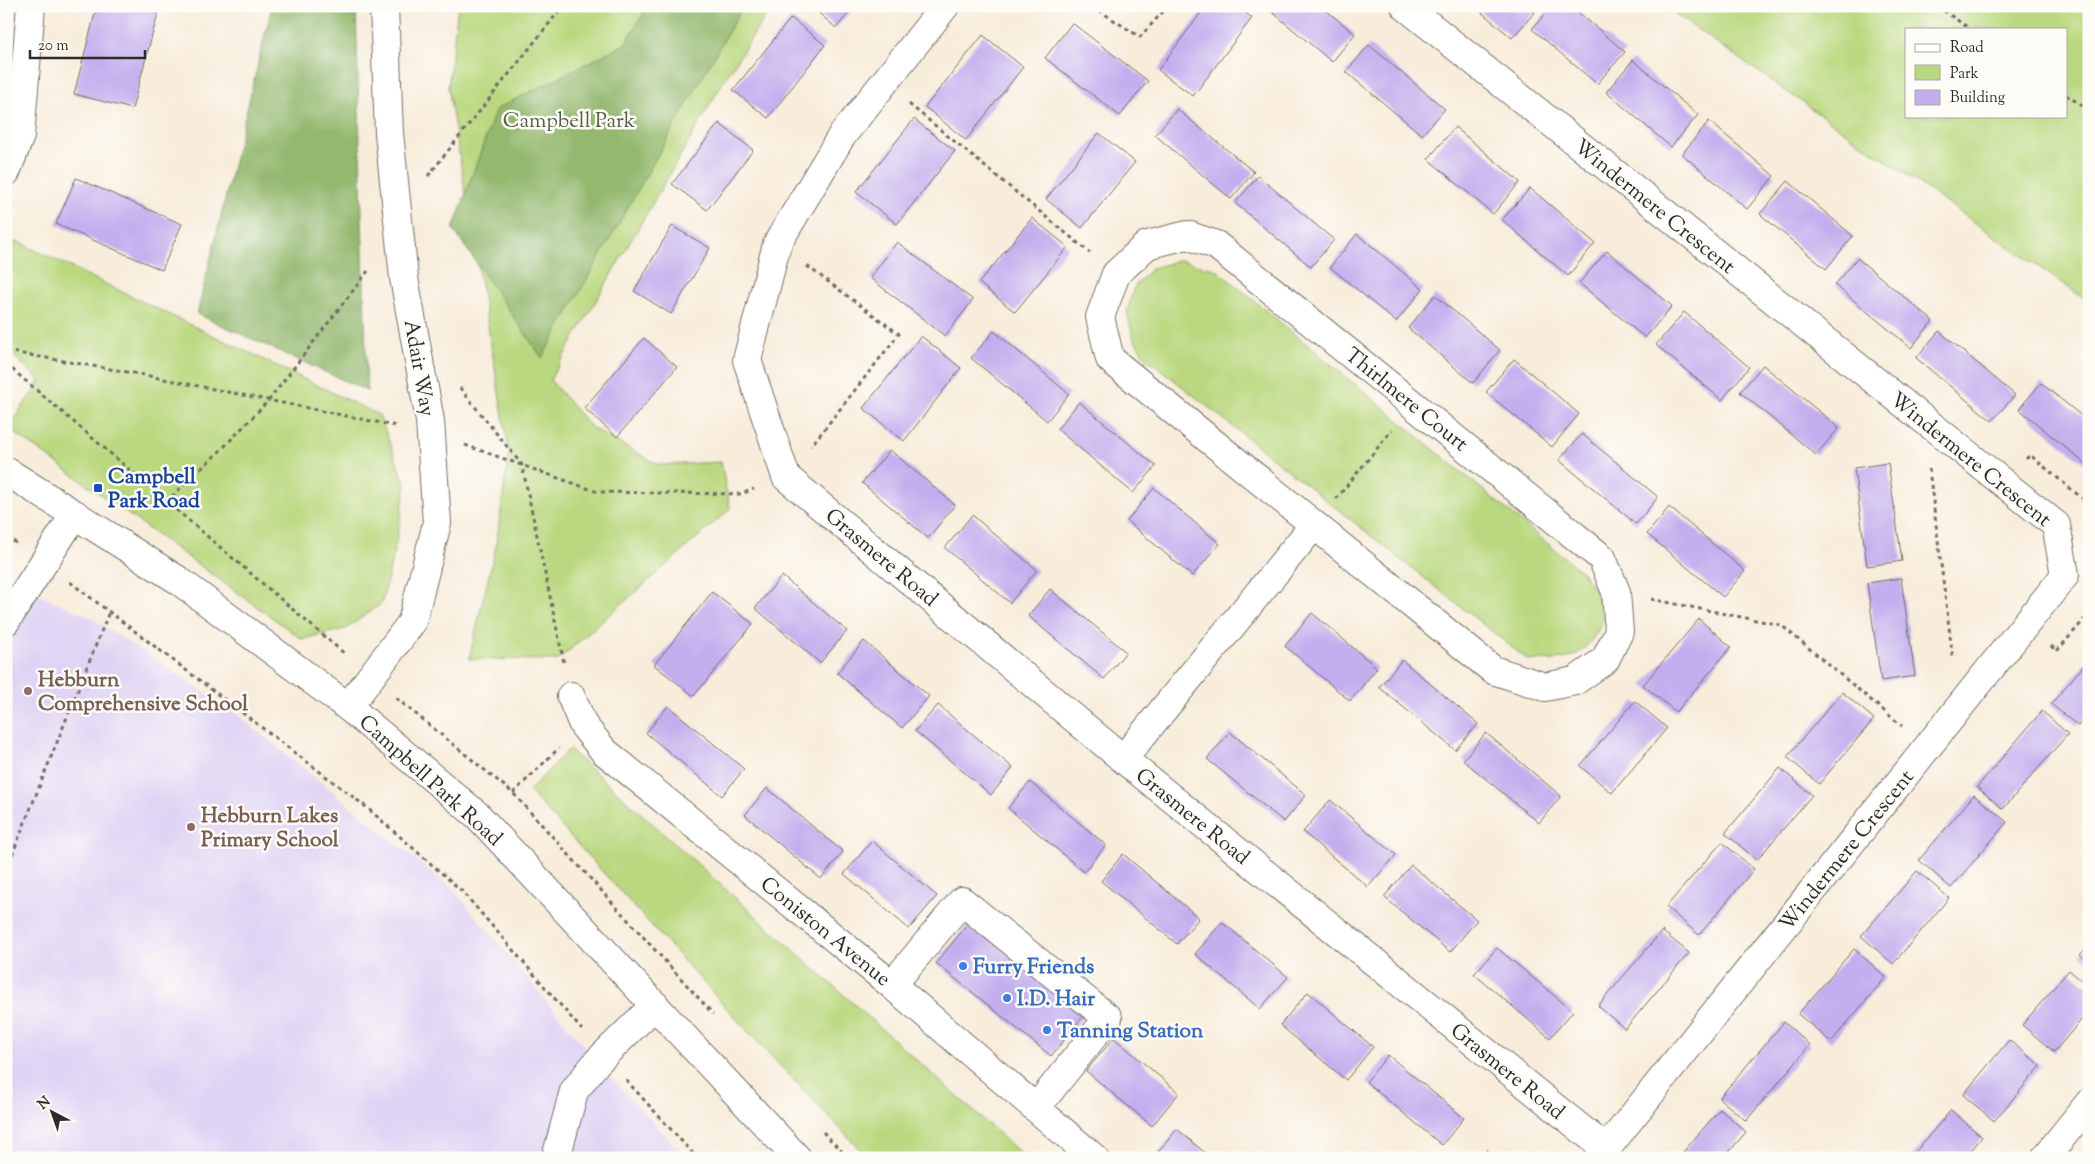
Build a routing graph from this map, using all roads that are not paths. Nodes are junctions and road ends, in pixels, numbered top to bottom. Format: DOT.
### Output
graph roads {
  1 [pos="32,6"];
  2 [pos="384,6"];
  3 [pos="945,6"];
  4 [pos="1406,6"];
  5 [pos="6,172"];
  6 [pos="6,471"];
  7 [pos="75,514"];
  8 [pos="1314,525"];
  9 [pos="6,621"];
  10 [pos="570,696"];
  11 [pos="348,707"];
  12 [pos="1123,759"];
  13 [pos="892,985"];
  14 [pos="655,1005"];
  15 [pos="2089,1103"];
  16 [pos="1036,1108"];
  17 [pos="1602,1154"];
  18 [pos="556,1158"];
  19 [pos="797,1158"];
  20 [pos="1094,1158"];
  21 [pos="2044,1158"];
  1 -- 5 [label="street"];
  2 -- 11 [label="street, Adair Way"];
  3 -- 12 [label="street, Grasmere Road"];
  4 -- 17 [label="street, Windermere Crescent"];
  6 -- 7 [label="street, Campbell Park Road"];
  7 -- 9 [label="street"];
  7 -- 11 [label="street, Campbell Park Road"];
  8 -- 8 [label="street, Thirlmere Court"];
  8 -- 12 [label="street"];
  10 -- 13 [label="street, Coniston Avenue"];
  11 -- 14 [label="street, Campbell Park Road"];
  12 -- 17 [label="street, Grasmere Road"];
  13 -- 16 [label="street, Coniston Avenue"];
  13 -- 16 [label="street"];
  14 -- 18 [label="street"];
  14 -- 19 [label="street, Campbell Park Road"];
  15 -- 21 [label="street"];
  16 -- 20 [label="street, Coniston Avenue"];
}
